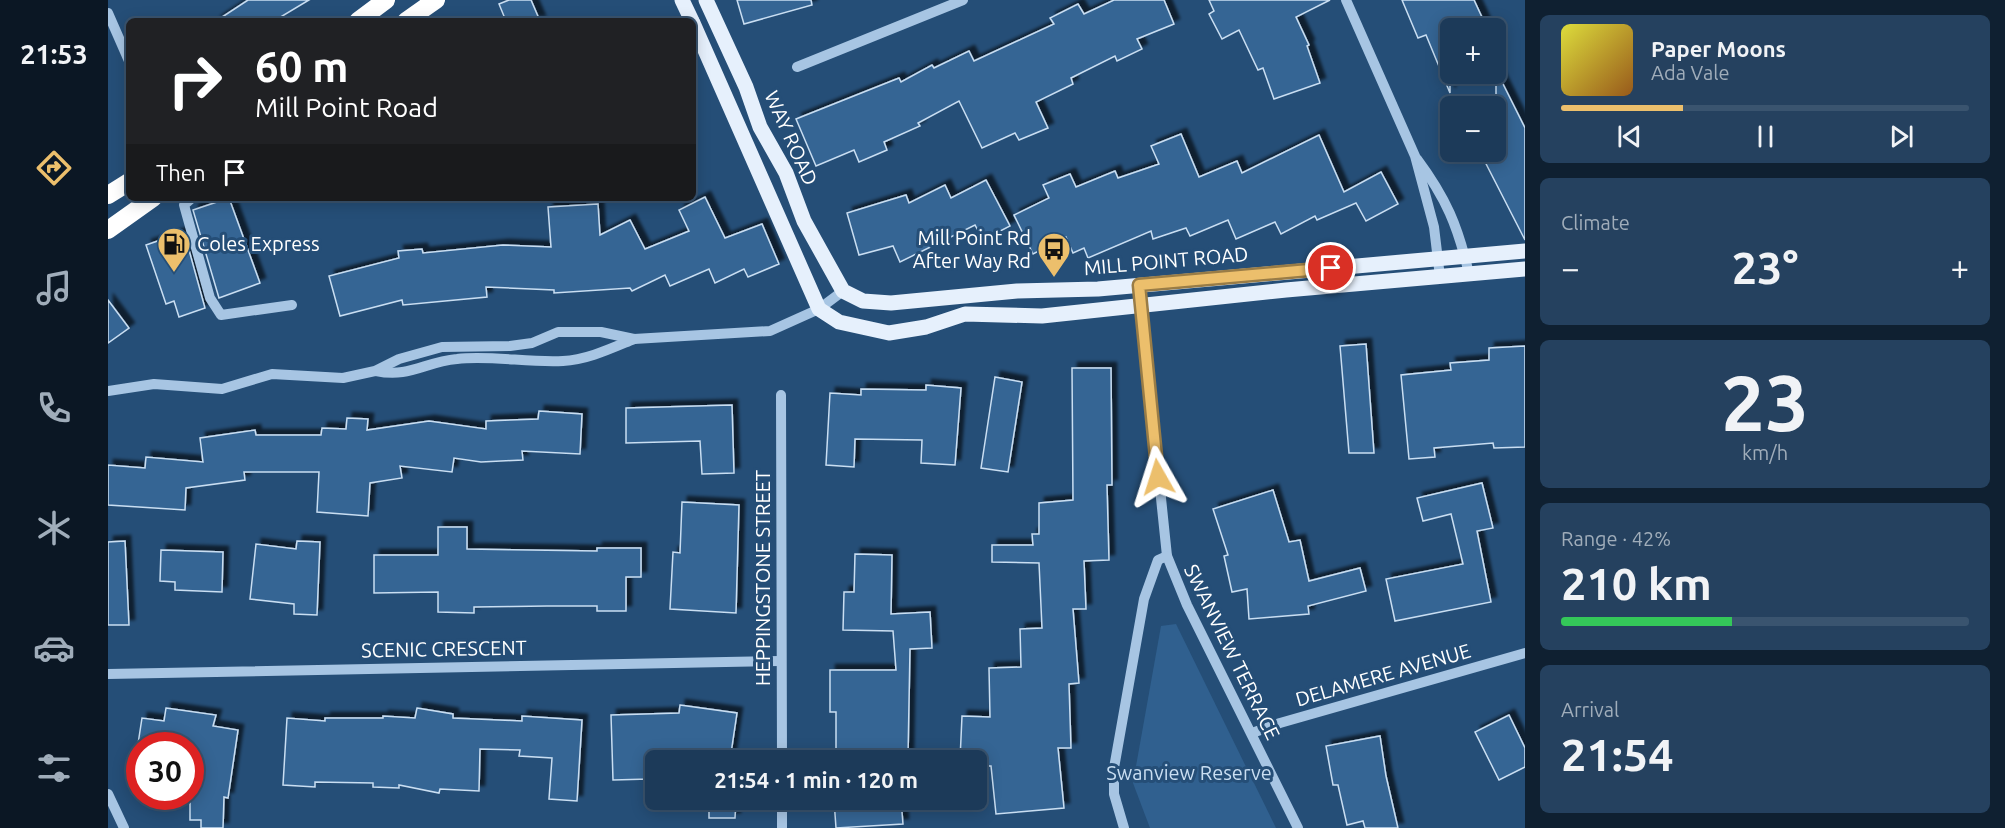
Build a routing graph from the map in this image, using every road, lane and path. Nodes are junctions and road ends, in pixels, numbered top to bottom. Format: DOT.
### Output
graph roads {
  1 [pos="386,0"];
  2 [pos="436,0"];
  3 [pos="682,0"];
  4 [pos="706,0"];
  5 [pos="963,0"];
  6 [pos="1346,0"];
  7 [pos="108,13"];
  8 [pos="362,18"];
  9 [pos="410,18"];
  10 [pos="691,18"];
  11 [pos="696,29"];
  12 [pos="126,54"];
  13 [pos="797,67"];
  14 [pos="1415,156"];
  15 [pos="126,184"];
  16 [pos="108,195"];
  17 [pos="149,201"];
  18 [pos="189,201"];
  19 [pos="108,230"];
  20 [pos="1525,251"];
  21 [pos="1465,256"];
  22 [pos="1438,259"];
  23 [pos="1525,269"];
  24 [pos="1469,274"];
  25 [pos="1440,277"];
  26 [pos="1139,285"];
  27 [pos="843,291"];
  28 [pos="292,305"];
  29 [pos="1142,306"];
  30 [pos="819,309"];
  31 [pos="634,339"];
  32 [pos="518,345"];
  33 [pos="519,361"];
  34 [pos="375,371"];
  35 [pos="108,391"];
  36 [pos="781,395"];
  37 [pos="1167,556"];
  38 [pos="1525,653"];
  39 [pos="781,661"];
  40 [pos="108,674"];
  41 [pos="1251,733"];
  42 [pos="782,750"];
  43 [pos="108,794"];
  44 [pos="782,810"];
  45 [pos="124,828"];
  46 [pos="782,828"];
  47 [pos="1124,828"];
  48 [pos="1298,828"];
  1 -- 8 [label="highway"];
  2 -- 9 [label="highway"];
  3 -- 10 [label="main road"];
  4 -- 27 [label="main road, WAY ROAD"];
  5 -- 13 [label="street"];
  6 -- 14 [label="street"];
  7 -- 12 [label="street"];
  11 -- 30 [label="main road"];
  14 -- 21 [label="street"];
  14 -- 22 [label="street"];
  15 -- 16 [label="highway"];
  17 -- 19 [label="highway"];
  18 -- 28 [label="street"];
  20 -- 21 [label="main road, MILL POINT ROAD"];
  21 -- 22 [label="main road, MILL POINT ROAD"];
  21 -- 24 [label="street"];
  22 -- 25 [label="street"];
  22 -- 26 [label="main road, MILL POINT ROAD"];
  23 -- 24 [label="main road, MILL POINT ROAD"];
  24 -- 25 [label="main road, MILL POINT ROAD"];
  25 -- 29 [label="main road, MILL POINT ROAD"];
  26 -- 27 [label="main road, MILL POINT ROAD"];
  26 -- 29 [label="street, SWANVIEW TERRACE"];
  27 -- 30 [label="street"];
  29 -- 30 [label="main road, MILL POINT ROAD"];
  29 -- 37 [label="street, SWANVIEW TERRACE"];
  30 -- 31 [label="street"];
  31 -- 32 [label="street"];
  31 -- 33 [label="street"];
  32 -- 33 [label="street"];
  32 -- 34 [label="street"];
  33 -- 34 [label="street"];
  34 -- 35 [label="street"];
  36 -- 39 [label="street, HEPPINGSTONE STREET"];
  37 -- 41 [label="street, SWANVIEW TERRACE"];
  37 -- 47 [label="street, SWANVIEW TERRACE"];
  38 -- 41 [label="street, DELAMERE AVENUE"];
  39 -- 40 [label="street, SCENIC CRESCENT"];
  39 -- 42 [label="street, HEPPINGSTONE STREET"];
  41 -- 48 [label="street, SWANVIEW TERRACE"];
  43 -- 45 [label="street"];
  44 -- 46 [label="street"];
}
